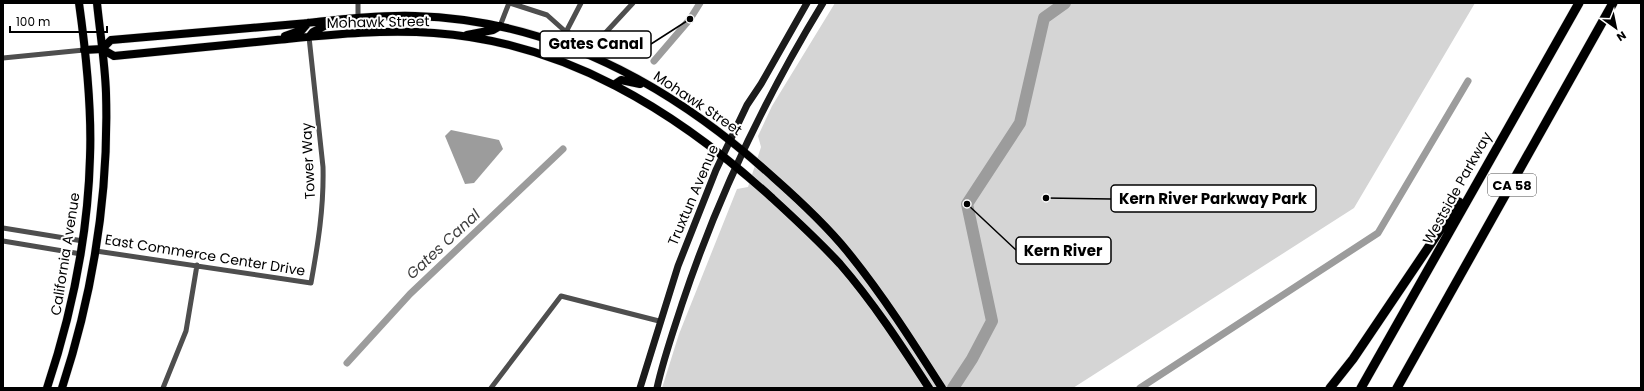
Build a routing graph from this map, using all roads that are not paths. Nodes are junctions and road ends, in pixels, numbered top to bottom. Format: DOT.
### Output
graph roads {
  1 [pos="78,3"];
  2 [pos="97,3"];
  3 [pos="358,3"];
  4 [pos="510,3"];
  5 [pos="581,3"];
  6 [pos="633,3"];
  7 [pos="807,3"];
  8 [pos="822,3"];
  9 [pos="1579,3"];
  10 [pos="1613,3"];
  11 [pos="358,19"];
  12 [pos="336,20"];
  13 [pos="308,23"];
  14 [pos="500,26"];
  15 [pos="566,32"];
  16 [pos="461,36"];
  17 [pos="310,37"];
  18 [pos="271,41"];
  19 [pos="102,49"];
  20 [pos="84,50"];
  21 [pos="3,58"];
  22 [pos="614,84"];
  23 [pos="652,87"];
  24 [pos="730,140"];
  25 [pos="1496,148"];
  26 [pos="743,150"];
  27 [pos="723,157"];
  28 [pos="737,166"];
  29 [pos="3,228"];
  30 [pos="3,240"];
  31 [pos="83,241"];
  32 [pos="96,251"];
  33 [pos="81,254"];
  34 [pos="197,266"];
  35 [pos="312,283"];
  36 [pos="659,321"];
  37 [pos="1410,366"];
  38 [pos="47,388"];
  39 [pos="62,388"];
  40 [pos="163,388"];
  41 [pos="491,388"];
  42 [pos="640,388"];
  43 [pos="657,388"];
  44 [pos="929,388"];
  45 [pos="942,388"];
  46 [pos="1330,388"];
  47 [pos="1361,388"];
  48 [pos="1397,388"];
  49 [pos="1401,388"];
  1 -- 20 [label="main road, California Avenue"];
  2 -- 19 [label="main road, California Avenue"];
  3 -- 11 [label="street"];
  4 -- 14 [label="street"];
  4 -- 15 [label="street"];
  5 -- 15 [label="street"];
  6 -- 15 [label="street"];
  7 -- 24 [label="main road, Truxtun Avenue"];
  8 -- 26 [label="main road, Truxtun Avenue"];
  9 -- 25 [label="highway, Westside Parkway"];
  10 -- 37 [label="highway, CA 58"];
  11 -- 12 [label="main road, Mohawk Street"];
  11 -- 14 [label="main road, Mohawk Street"];
  12 -- 13 [label="main road, Mohawk Street"];
  12 -- 17 [label="main road"];
  13 -- 18 [label="main road"];
  13 -- 19 [label="main road, Mohawk Street"];
  14 -- 16 [label="main road"];
  14 -- 23 [label="main road, Mohawk Street"];
  16 -- 17 [label="main road, Mohawk Street"];
  16 -- 22 [label="main road, Mohawk Street"];
  17 -- 18 [label="main road, Mohawk Street"];
  17 -- 35 [label="street, Tower Way"];
  18 -- 19 [label="main road, Mohawk Street"];
  19 -- 20 [label="main road, Mohawk Street"];
  19 -- 32 [label="main road, California Avenue"];
  20 -- 21 [label="street, Mohawk Street"];
  20 -- 31 [label="main road, California Avenue"];
  22 -- 23 [label="main road"];
  22 -- 27 [label="main road, Mohawk Street"];
  23 -- 24 [label="main road, Mohawk Street"];
  24 -- 26 [label="main road, Mohawk Street"];
  24 -- 27 [label="main road, Truxtun Avenue"];
  25 -- 46 [label="highway"];
  25 -- 47 [label="highway, Westside Parkway"];
  26 -- 28 [label="main road, Truxtun Avenue"];
  26 -- 45 [label="main road, Mohawk Street"];
  27 -- 28 [label="main road, Mohawk Street"];
  27 -- 36 [label="main road, Truxtun Avenue"];
  28 -- 43 [label="main road, Truxtun Avenue"];
  28 -- 44 [label="main road, Mohawk Street"];
  29 -- 31 [label="street"];
  30 -- 33 [label="street"];
  31 -- 33 [label="main road, California Avenue"];
  32 -- 34 [label="street, East Commerce Center Drive"];
  32 -- 39 [label="main road, California Avenue"];
  33 -- 38 [label="main road, California Avenue"];
  34 -- 35 [label="street, East Commerce Center Drive"];
  34 -- 40 [label="street"];
  36 -- 41 [label="street"];
  36 -- 42 [label="main road, Truxtun Avenue"];
  37 -- 48 [label="highway"];
  37 -- 49 [label="highway"];
}
